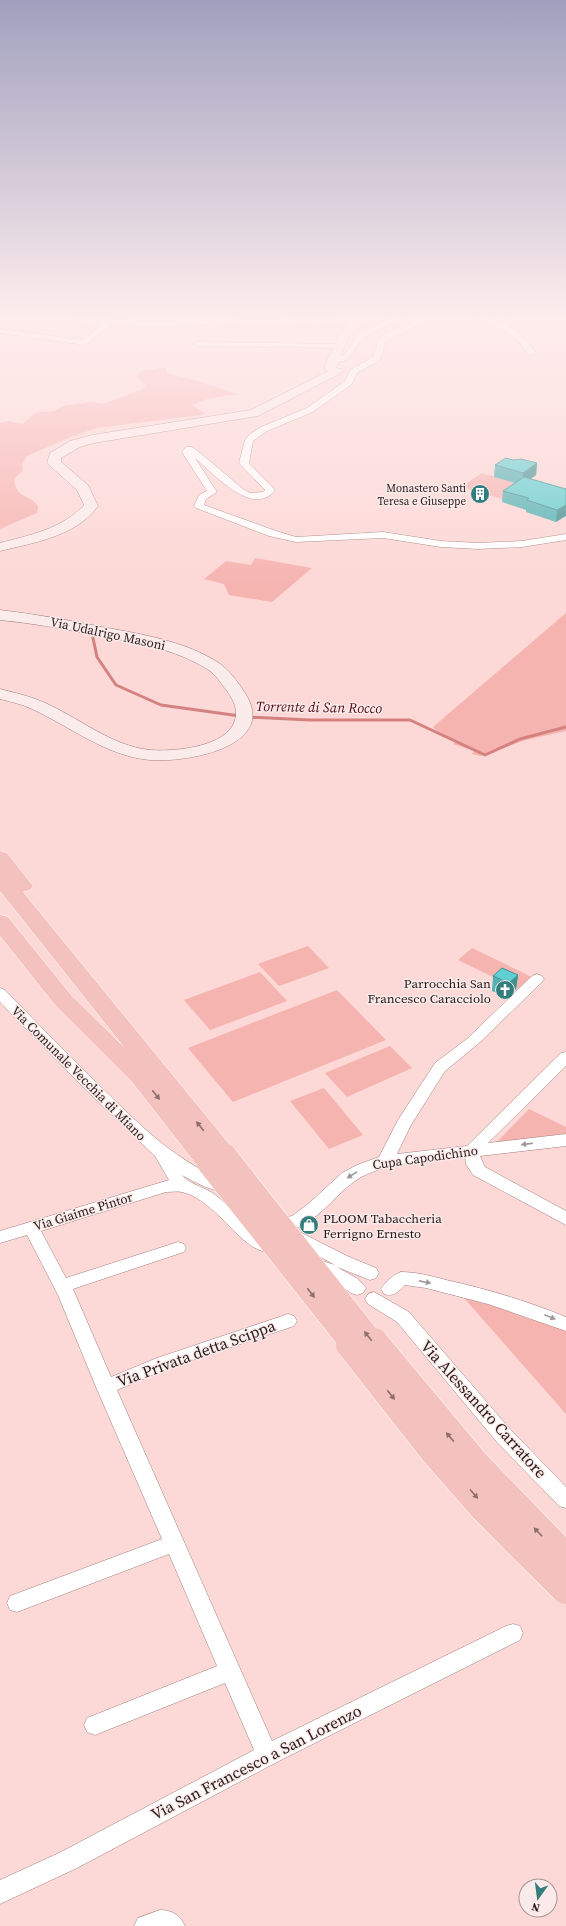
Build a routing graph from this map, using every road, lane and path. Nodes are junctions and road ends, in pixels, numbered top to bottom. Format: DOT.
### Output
graph roads {
  1 [pos="263,408"];
  2 [pos="313,408"];
  3 [pos="566,537"];
  4 [pos="0,547"];
  5 [pos="0,615"];
  6 [pos="0,694"];
  7 [pos="0,857"];
  8 [pos="0,877"];
  9 [pos="0,900"];
  10 [pos="0,922"];
  11 [pos="537,979"];
  12 [pos="0,993"];
  13 [pos="566,1057"];
  14 [pos="149,1075"];
  15 [pos="566,1140"];
  16 [pos="471,1151"];
  17 [pos="385,1161"];
  18 [pos="192,1174"];
  19 [pos="232,1189"];
  20 [pos="268,1206"];
  21 [pos="225,1213"];
  22 [pos="566,1219"];
  23 [pos="280,1224"];
  24 [pos="31,1227"];
  25 [pos="0,1237"];
  26 [pos="178,1248"];
  27 [pos="370,1272"];
  28 [pos="62,1286"];
  29 [pos="356,1288"];
  30 [pos="390,1289"];
  31 [pos="374,1299"];
  32 [pos="403,1317"];
  33 [pos="288,1320"];
  34 [pos="566,1324"];
  35 [pos="105,1387"];
  36 [pos="566,1500"];
  37 [pos="174,1543"];
  38 [pos="566,1560"];
  39 [pos="566,1588"];
  40 [pos="17,1603"];
  41 [pos="513,1633"];
  42 [pos="230,1670"];
  43 [pos="94,1725"];
  44 [pos="267,1755"];
  45 [pos="0,1892"];
  46 [pos="146,1926"];
  47 [pos="173,1926"];
  1 -- 4 [label="street"];
  2 -- 3 [label="street"];
  5 -- 6 [label="street, Via Udalrigo Masoni"];
  7 -- 14 [label="highway"];
  8 -- 14 [label="highway"];
  9 -- 14 [label="highway"];
  10 -- 14 [label="highway"];
  11 -- 17 [label="street"];
  12 -- 18 [label="street, Via Comunale Vecchia di Miano"];
  13 -- 16 [label="street"];
  14 -- 18 [label="highway"];
  15 -- 16 [label="street, Cupa Capodichino, one-way"];
  16 -- 17 [label="street, Cupa Capodichino"];
  16 -- 22 [label="street"];
  17 -- 23 [label="street, Cupa Capodichino, one-way"];
  18 -- 19 [label="street"];
  18 -- 21 [label="street"];
  18 -- 24 [label="street, Via Giaime Pintor"];
  38 -- 18 [label="highway, one-way, bridge"];
  18 -- 39 [label="highway, one-way, bridge"];
  19 -- 20 [label="street"];
  19 -- 21 [label="street"];
  20 -- 21 [label="street"];
  20 -- 23 [label="street"];
  21 -- 29 [label="street"];
  23 -- 27 [label="street"];
  24 -- 25 [label="street, Via Giaime Pintor"];
  24 -- 28 [label="street, Via Privata detta Scippa"];
  26 -- 28 [label="street"];
  27 -- 29 [label="street"];
  27 -- 30 [label="street"];
  28 -- 35 [label="street, Via Privata detta Scippa"];
  29 -- 31 [label="street"];
  30 -- 31 [label="street"];
  30 -- 32 [label="street, Via Alessandro Carratore"];
  30 -- 34 [label="street, one-way"];
  31 -- 32 [label="street, Via Alessandro Carratore"];
  32 -- 36 [label="street, Via Alessandro Carratore"];
  33 -- 35 [label="street, Via Privata detta Scippa"];
  35 -- 37 [label="street, Via Privata detta Scippa"];
  37 -- 40 [label="street"];
  37 -- 42 [label="street, Via Privata detta Scippa"];
  41 -- 44 [label="street, Via San Francesco a San Lorenzo"];
  42 -- 43 [label="street"];
  42 -- 44 [label="street, Via Privata detta Scippa"];
  44 -- 45 [label="street, Via San Francesco a San Lorenzo"];
  46 -- 47 [label="street"];
}
